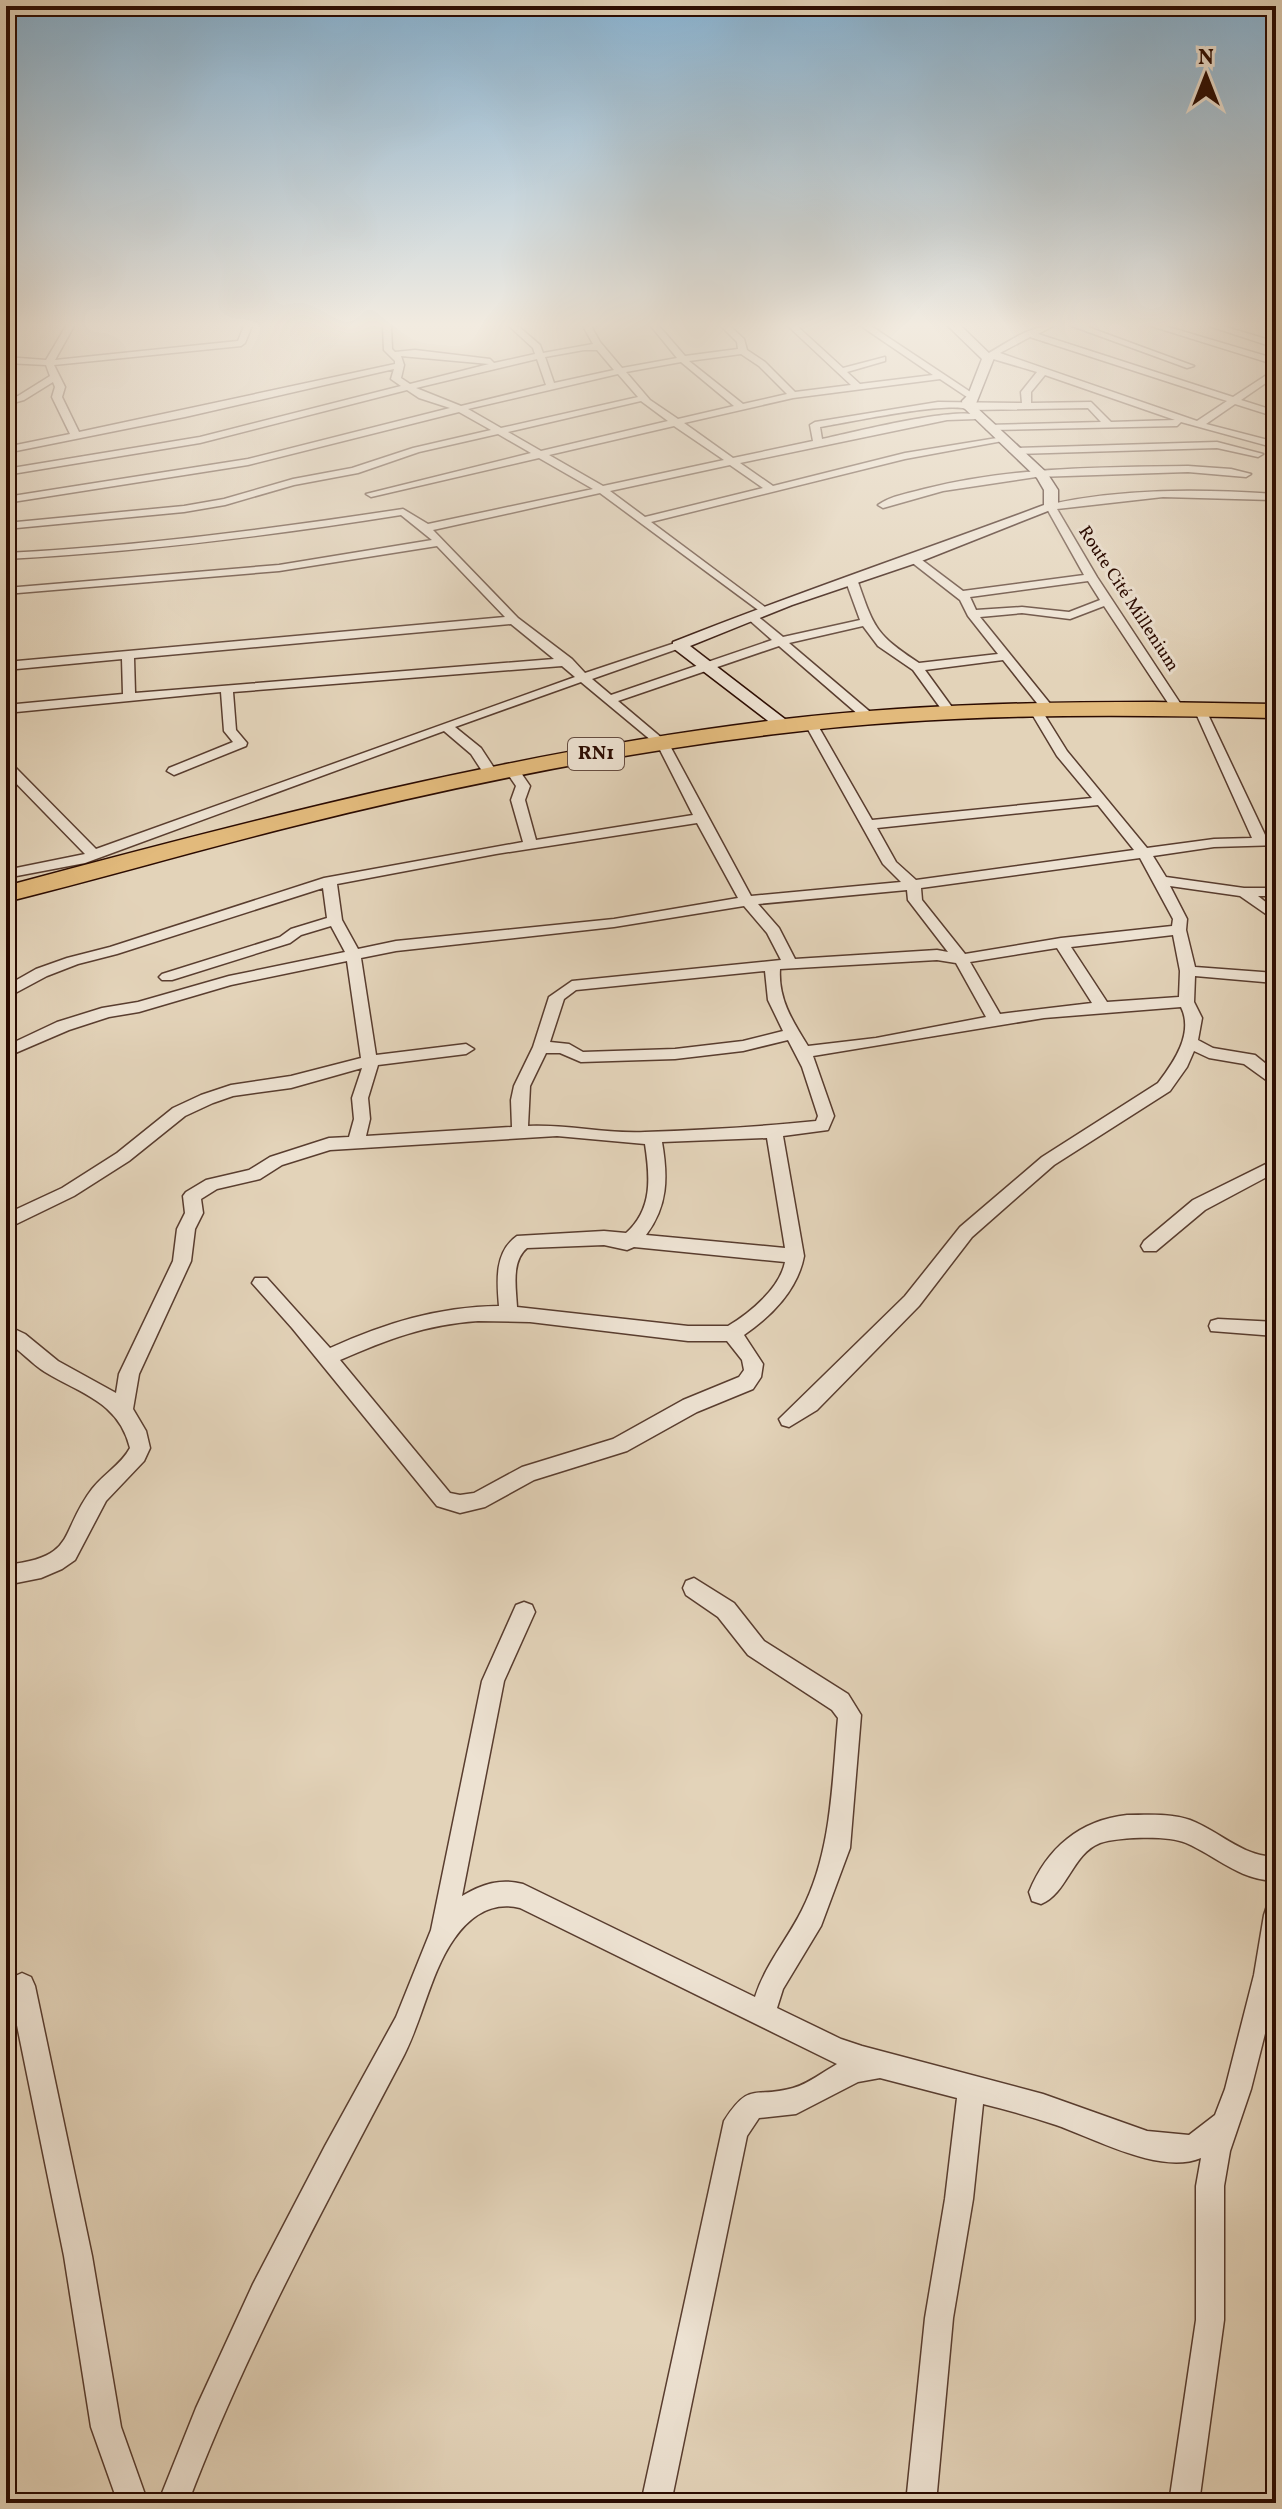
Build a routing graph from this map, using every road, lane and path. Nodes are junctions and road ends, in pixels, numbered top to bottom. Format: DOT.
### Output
graph roads {
  1 [pos="41,443"];
  2 [pos="158,443"];
  3 [pos="176,443"];
  4 [pos="325,443"];
  5 [pos="452,443"];
  6 [pos="517,443"];
  7 [pos="588,443"];
  8 [pos="707,443"];
  9 [pos="822,443"];
  10 [pos="1263,443"];
  11 [pos="818,444"];
  12 [pos="1008,445"];
  13 [pos="161,446"];
  14 [pos="6,450"];
  15 [pos="1258,454"];
  16 [pos="539,455"];
  17 [pos="736,462"];
  18 [pos="6,472"];
  19 [pos="1039,473"];
  20 [pos="1246,474"];
  21 [pos="602,490"];
  22 [pos="772,490"];
  23 [pos="371,494"];
  24 [pos="1234,494"];
  25 [pos="1276,497"];
  26 [pos="6,500"];
  27 [pos="883,505"];
  28 [pos="1051,507"];
  29 [pos="680,511"];
  30 [pos="643,521"];
  31 [pos="6,526"];
  32 [pos="426,528"];
  33 [pos="658,532"];
  34 [pos="439,542"];
  35 [pos="6,556"];
  36 [pos="914,559"];
  37 [pos="1276,572"];
  38 [pos="1091,577"];
  39 [pos="851,579"];
  40 [pos="1276,589"];
  41 [pos="6,591"];
  42 [pos="962,595"];
  43 [pos="1107,601"];
  44 [pos="758,614"];
  45 [pos="972,614"];
  46 [pos="514,620"];
  47 [pos="866,622"];
  48 [pos="781,641"];
  49 [pos="679,645"];
  50 [pos="128,654"];
  51 [pos="1007,656"];
  52 [pos="568,662"];
  53 [pos="6,666"];
  54 [pos="709,667"];
  55 [pos="917,667"];
  56 [pos="585,678"];
  57 [pos="227,689"];
  58 [pos="129,698"];
  59 [pos="611,699"];
  60 [pos="6,709"];
  61 [pos="1042,709"];
  62 [pos="1189,709"];
  63 [pos="1276,711"];
  64 [pos="951,714"];
  65 [pos="871,719"];
  66 [pos="811,724"];
  67 [pos="446,726"];
  68 [pos="786,726"];
  69 [pos="663,744"];
  70 [pos="6,766"];
  71 [pos="174,771"];
  72 [pos="502,772"];
  73 [pos="1100,801"];
  74 [pos="701,818"];
  75 [pos="868,825"];
  76 [pos="1260,840"];
  77 [pos="1276,841"];
  78 [pos="531,845"];
  79 [pos="1144,854"];
  80 [pos="86,862"];
  81 [pos="890,864"];
  82 [pos="6,874"];
  83 [pos="329,881"];
  84 [pos="1161,881"];
  85 [pos="913,885"];
  86 [pos="854,891"];
  87 [pos="1244,892"];
  88 [pos="1276,892"];
  89 [pos="6,894"];
  90 [pos="747,901"];
  91 [pos="1276,917"];
  92 [pos="335,920"];
  93 [pos="1179,930"];
  94 [pos="1061,943"];
  95 [pos="353,954"];
  96 [pos="961,959"];
  97 [pos="773,965"];
  98 [pos="791,966"];
  99 [pos="1188,971"];
  100 [pos="167,977"];
  101 [pos="1276,978"];
  102 [pos="6,993"];
  103 [pos="1186,1002"];
  104 [pos="1102,1006"];
  105 [pos="995,1020"];
  106 [pos="791,1034"];
  107 [pos="1190,1042"];
  108 [pos="541,1047"];
  109 [pos="466,1049"];
  110 [pos="6,1052"];
  111 [pos="803,1052"];
  112 [pos="369,1061"];
  113 [pos="1276,1081"];
  114 [pos="520,1131"];
  115 [pos="774,1131"];
  116 [pos="653,1139"];
  117 [pos="356,1142"];
  118 [pos="1276,1165"];
  119 [pos="6,1222"];
  120 [pos="627,1243"];
  121 [pos="1150,1246"];
  122 [pos="795,1256"];
  123 [pos="261,1283"];
  124 [pos="508,1313"];
  125 [pos="1218,1326"];
  126 [pos="1276,1329"];
  127 [pos="6,1332"];
  128 [pos="731,1333"];
  129 [pos="327,1357"];
  130 [pos="129,1374"];
  131 [pos="92,1387"];
  132 [pos="123,1409"];
  133 [pos="789,1419"];
  134 [pos="6,1575"];
  135 [pos="694,1588"];
  136 [pos="524,1612"];
  137 [pos="1276,1869"];
  138 [pos="1041,1892"];
  139 [pos="1276,1915"];
  140 [pos="443,1932"];
  141 [pos="22,1986"];
  142 [pos="762,2014"];
  143 [pos="879,2066"];
  144 [pos="972,2087"];
  145 [pos="1223,2125"];
  146 [pos="133,2503"];
  147 [pos="173,2503"];
  148 [pos="656,2503"];
  149 [pos="921,2503"];
  150 [pos="1184,2503"];
  1 -- 14 [label="street"];
  2 -- 13 [label="street"];
  3 -- 13 [label="street"];
  4 -- 26 [label="street"];
  5 -- 31 [label="street"];
  6 -- 16 [label="street"];
  7 -- 16 [label="street"];
  8 -- 17 [label="street"];
  9 -- 11 [label="street"];
  10 -- 15 [label="street"];
  11 -- 17 [label="street"];
  12 -- 15 [label="street"];
  12 -- 19 [label="street"];
  12 -- 22 [label="street"];
  13 -- 18 [label="street"];
  15 -- 20 [label="street"];
  16 -- 21 [label="street"];
  16 -- 23 [label="street"];
  17 -- 21 [label="street"];
  17 -- 22 [label="street"];
  19 -- 20 [label="street"];
  19 -- 27 [label="street"];
  19 -- 28 [label="street"];
  20 -- 24 [label="street"];
  21 -- 30 [label="street"];
  21 -- 32 [label="street"];
  22 -- 29 [label="street"];
  24 -- 25 [label="street"];
  24 -- 28 [label="street"];
  28 -- 36 [label="street"];
  28 -- 38 [label="street, Route Cité Millenium"];
  29 -- 30 [label="street"];
  29 -- 33 [label="street"];
  30 -- 33 [label="street"];
  32 -- 34 [label="street"];
  32 -- 35 [label="street"];
  33 -- 44 [label="street"];
  34 -- 41 [label="street"];
  34 -- 46 [label="street"];
  36 -- 39 [label="street"];
  36 -- 42 [label="street"];
  37 -- 40 [label="street"];
  38 -- 42 [label="street"];
  38 -- 43 [label="street, Route Cité Millenium"];
  39 -- 44 [label="street"];
  39 -- 47 [label="street"];
  42 -- 45 [label="street"];
  43 -- 45 [label="street"];
  43 -- 62 [label="street, Route Cité Millenium"];
  44 -- 48 [label="street"];
  44 -- 49 [label="street"];
  45 -- 51 [label="street"];
  46 -- 50 [label="street"];
  46 -- 52 [label="street"];
  47 -- 48 [label="street"];
  47 -- 55 [label="street"];
  48 -- 54 [label="street"];
  48 -- 65 [label="street"];
  49 -- 54 [label="street"];
  49 -- 56 [label="street"];
  50 -- 53 [label="street"];
  50 -- 58 [label="street"];
  51 -- 55 [label="street"];
  51 -- 61 [label="street"];
  52 -- 56 [label="street"];
  52 -- 57 [label="street"];
  54 -- 59 [label="street"];
  54 -- 68 [label="street"];
  55 -- 64 [label="street"];
  56 -- 59 [label="street"];
  56 -- 67 [label="street"];
  57 -- 58 [label="street"];
  57 -- 71 [label="street"];
  58 -- 60 [label="street"];
  59 -- 69 [label="street"];
  61 -- 62 [label="highway, RN1"];
  61 -- 64 [label="highway, RN1"];
  61 -- 73 [label="street"];
  62 -- 63 [label="highway, RN1"];
  62 -- 76 [label="street, Route Cité Millenium"];
  64 -- 65 [label="highway, RN1"];
  65 -- 66 [label="highway, RN1"];
  66 -- 68 [label="highway, RN1"];
  66 -- 75 [label="street"];
  67 -- 72 [label="street"];
  67 -- 80 [label="street"];
  68 -- 69 [label="highway, RN1"];
  69 -- 72 [label="highway, RN1"];
  69 -- 74 [label="street"];
  70 -- 80 [label="street"];
  72 -- 78 [label="street"];
  72 -- 80 [label="highway, RN1"];
  73 -- 75 [label="street"];
  73 -- 79 [label="street"];
  74 -- 78 [label="street"];
  74 -- 90 [label="street"];
  75 -- 81 [label="street"];
  76 -- 77 [label="street"];
  76 -- 79 [label="street"];
  78 -- 83 [label="street"];
  79 -- 84 [label="street"];
  79 -- 85 [label="street"];
  80 -- 82 [label="street"];
  80 -- 89 [label="highway, RN1"];
  81 -- 85 [label="street"];
  81 -- 86 [label="street"];
  83 -- 92 [label="street"];
  83 -- 102 [label="street"];
  84 -- 87 [label="street"];
  84 -- 93 [label="street"];
  85 -- 86 [label="street"];
  85 -- 96 [label="street"];
  86 -- 90 [label="street"];
  87 -- 88 [label="street"];
  87 -- 91 [label="street"];
  90 -- 95 [label="street"];
  90 -- 98 [label="street"];
  92 -- 95 [label="street"];
  92 -- 100 [label="street"];
  93 -- 94 [label="street"];
  93 -- 99 [label="street"];
  94 -- 96 [label="street"];
  94 -- 104 [label="street"];
  95 -- 110 [label="street"];
  95 -- 112 [label="street"];
  96 -- 98 [label="street"];
  96 -- 105 [label="street"];
  97 -- 98 [label="street"];
  97 -- 106 [label="street"];
  97 -- 108 [label="street"];
  99 -- 101 [label="street"];
  99 -- 103 [label="street"];
  103 -- 104 [label="street"];
  103 -- 107 [label="street"];
  104 -- 105 [label="street"];
  105 -- 111 [label="street"];
  106 -- 108 [label="street"];
  106 -- 111 [label="street"];
  107 -- 113 [label="street"];
  107 -- 133 [label="street"];
  108 -- 114 [label="street"];
  109 -- 112 [label="street"];
  111 -- 115 [label="street"];
  112 -- 117 [label="street"];
  112 -- 119 [label="street"];
  114 -- 116 [label="street"];
  114 -- 117 [label="street"];
  115 -- 116 [label="street"];
  115 -- 122 [label="street"];
  116 -- 120 [label="street"];
  117 -- 130 [label="street"];
  118 -- 121 [label="street"];
  120 -- 122 [label="street"];
  120 -- 124 [label="street"];
  122 -- 128 [label="street"];
  123 -- 129 [label="street"];
  124 -- 128 [label="street"];
  124 -- 129 [label="street"];
  125 -- 126 [label="street"];
  127 -- 131 [label="street"];
  128 -- 129 [label="street"];
  130 -- 131 [label="street"];
  130 -- 132 [label="street"];
  131 -- 132 [label="street"];
  132 -- 134 [label="street"];
  135 -- 142 [label="street"];
  136 -- 140 [label="street"];
  137 -- 138 [label="street"];
  139 -- 145 [label="street"];
  140 -- 142 [label="street"];
  140 -- 147 [label="street"];
  141 -- 146 [label="street"];
  142 -- 143 [label="street"];
  143 -- 144 [label="street"];
  143 -- 148 [label="street"];
  144 -- 145 [label="street"];
  144 -- 149 [label="street"];
  145 -- 150 [label="street"];
}
